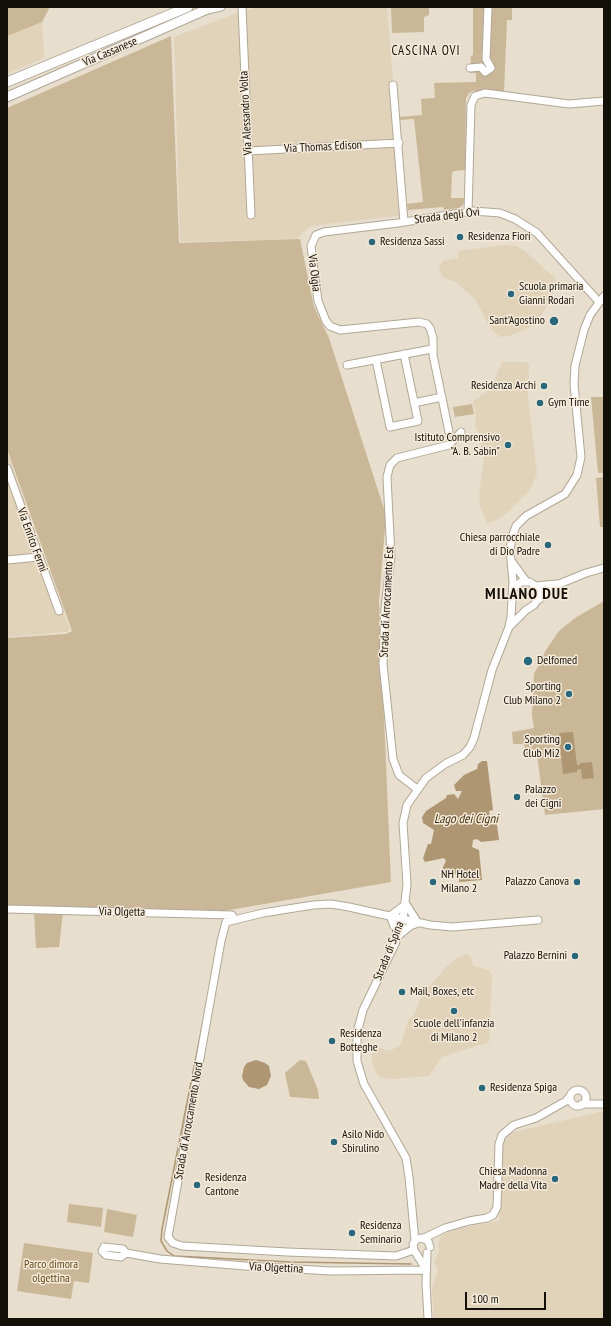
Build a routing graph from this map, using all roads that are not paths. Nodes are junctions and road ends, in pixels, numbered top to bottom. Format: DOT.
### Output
graph roads {
  1 [pos="188,7"];
  2 [pos="212,7"];
  3 [pos="221,7"];
  4 [pos="488,7"];
  5 [pos="240,8"];
  6 [pos="203,11"];
  7 [pos="470,68"];
  8 [pos="7,82"];
  9 [pos="393,85"];
  10 [pos="7,97"];
  11 [pos="604,101"];
  12 [pos="399,143"];
  13 [pos="248,151"];
  14 [pos="468,212"];
  15 [pos="251,215"];
  16 [pos="404,222"];
  17 [pos="604,296"];
  18 [pos="599,302"];
  19 [pos="432,349"];
  20 [pos="404,354"];
  21 [pos="376,360"];
  22 [pos="347,366"];
  23 [pos="442,397"];
  24 [pos="414,403"];
  25 [pos="449,432"];
  26 [pos="462,432"];
  27 [pos="7,468"];
  28 [pos="38,557"];
  29 [pos="7,560"];
  30 [pos="512,561"];
  31 [pos="604,568"];
  32 [pos="526,581"];
  33 [pos="559,584"];
  34 [pos="536,586"];
  35 [pos="513,589"];
  36 [pos="538,600"];
  37 [pos="513,601"];
  38 [pos="528,608"];
  39 [pos="59,611"];
  40 [pos="509,627"];
  41 [pos="416,789"];
  42 [pos="406,904"];
  43 [pos="7,909"];
  44 [pos="390,916"];
  45 [pos="235,920"];
  46 [pos="403,920"];
  47 [pos="538,920"];
  48 [pos="418,923"];
  49 [pos="398,936"];
  50 [pos="586,1097"];
  51 [pos="571,1100"];
  52 [pos="582,1104"];
  53 [pos="604,1104"];
  54 [pos="594,1105"];
  55 [pos="449,1227"];
  56 [pos="420,1239"];
  57 [pos="429,1250"];
  58 [pos="416,1252"];
  59 [pos="126,1253"];
  60 [pos="426,1270"];
  61 [pos="428,1319"];
  1 -- 8 [label="main road, Via Cassanese"];
  2 -- 6 [label="main road, Via Cassanese"];
  3 -- 6 [label="street"];
  4 -- 7 [label="street"];
  5 -- 13 [label="street, Via Alessandro Volta"];
  6 -- 10 [label="main road, Via Cassanese"];
  9 -- 12 [label="street"];
  11 -- 14 [label="street"];
  12 -- 13 [label="street, Via Thomas Edison"];
  12 -- 16 [label="street"];
  13 -- 15 [label="street, Via Alessandro Volta"];
  14 -- 16 [label="street, Strada degli Ovi"];
  14 -- 18 [label="street, Strada degli Ovi"];
  16 -- 19 [label="street, Via Olgia"];
  17 -- 18 [label="street"];
  18 -- 30 [label="street"];
  19 -- 20 [label="street"];
  19 -- 23 [label="street, Via Olgia"];
  20 -- 21 [label="street"];
  20 -- 24 [label="street"];
  21 -- 22 [label="street"];
  21 -- 24 [label="street"];
  23 -- 24 [label="street"];
  23 -- 25 [label="street, Via Olgia"];
  26 -- 41 [label="street, Strada di Arroccamento Est"];
  27 -- 28 [label="street, Via Enrico Fermi"];
  28 -- 29 [label="street"];
  28 -- 39 [label="street, Via Enrico Fermi"];
  30 -- 32 [label="street"];
  30 -- 35 [label="street"];
  31 -- 33 [label="street"];
  32 -- 34 [label="street"];
  32 -- 35 [label="street"];
  33 -- 34 [label="street"];
  33 -- 36 [label="street"];
  34 -- 36 [label="street"];
  35 -- 37 [label="street"];
  36 -- 38 [label="street"];
  37 -- 38 [label="street"];
  37 -- 40 [label="street"];
  38 -- 40 [label="street"];
  40 -- 41 [label="street, Strada di Spina"];
  41 -- 42 [label="street, Strada di Spina"];
  42 -- 44 [label="street"];
  42 -- 46 [label="street, Strada di Spina"];
  42 -- 48 [label="street"];
  43 -- 45 [label="street, Via Olgetta"];
  44 -- 45 [label="street"];
  44 -- 46 [label="street"];
  44 -- 49 [label="street"];
  45 -- 58 [label="street, Strada di Arroccamento Nord"];
  46 -- 48 [label="street"];
  46 -- 49 [label="street, Strada di Spina"];
  47 -- 48 [label="street"];
  48 -- 49 [label="street"];
  49 -- 56 [label="street, Strada di Spina"];
  50 -- 51 [label="street"];
  50 -- 52 [label="street"];
  50 -- 54 [label="street"];
  51 -- 52 [label="street"];
  51 -- 55 [label="street"];
  52 -- 54 [label="street"];
  53 -- 54 [label="street"];
  55 -- 56 [label="street"];
  55 -- 57 [label="street"];
  56 -- 57 [label="street"];
  56 -- 58 [label="street"];
  57 -- 58 [label="street"];
  57 -- 60 [label="street"];
  58 -- 60 [label="street"];
  59 -- 60 [label="street, Via Olgettina"];
  60 -- 61 [label="street"];
}
